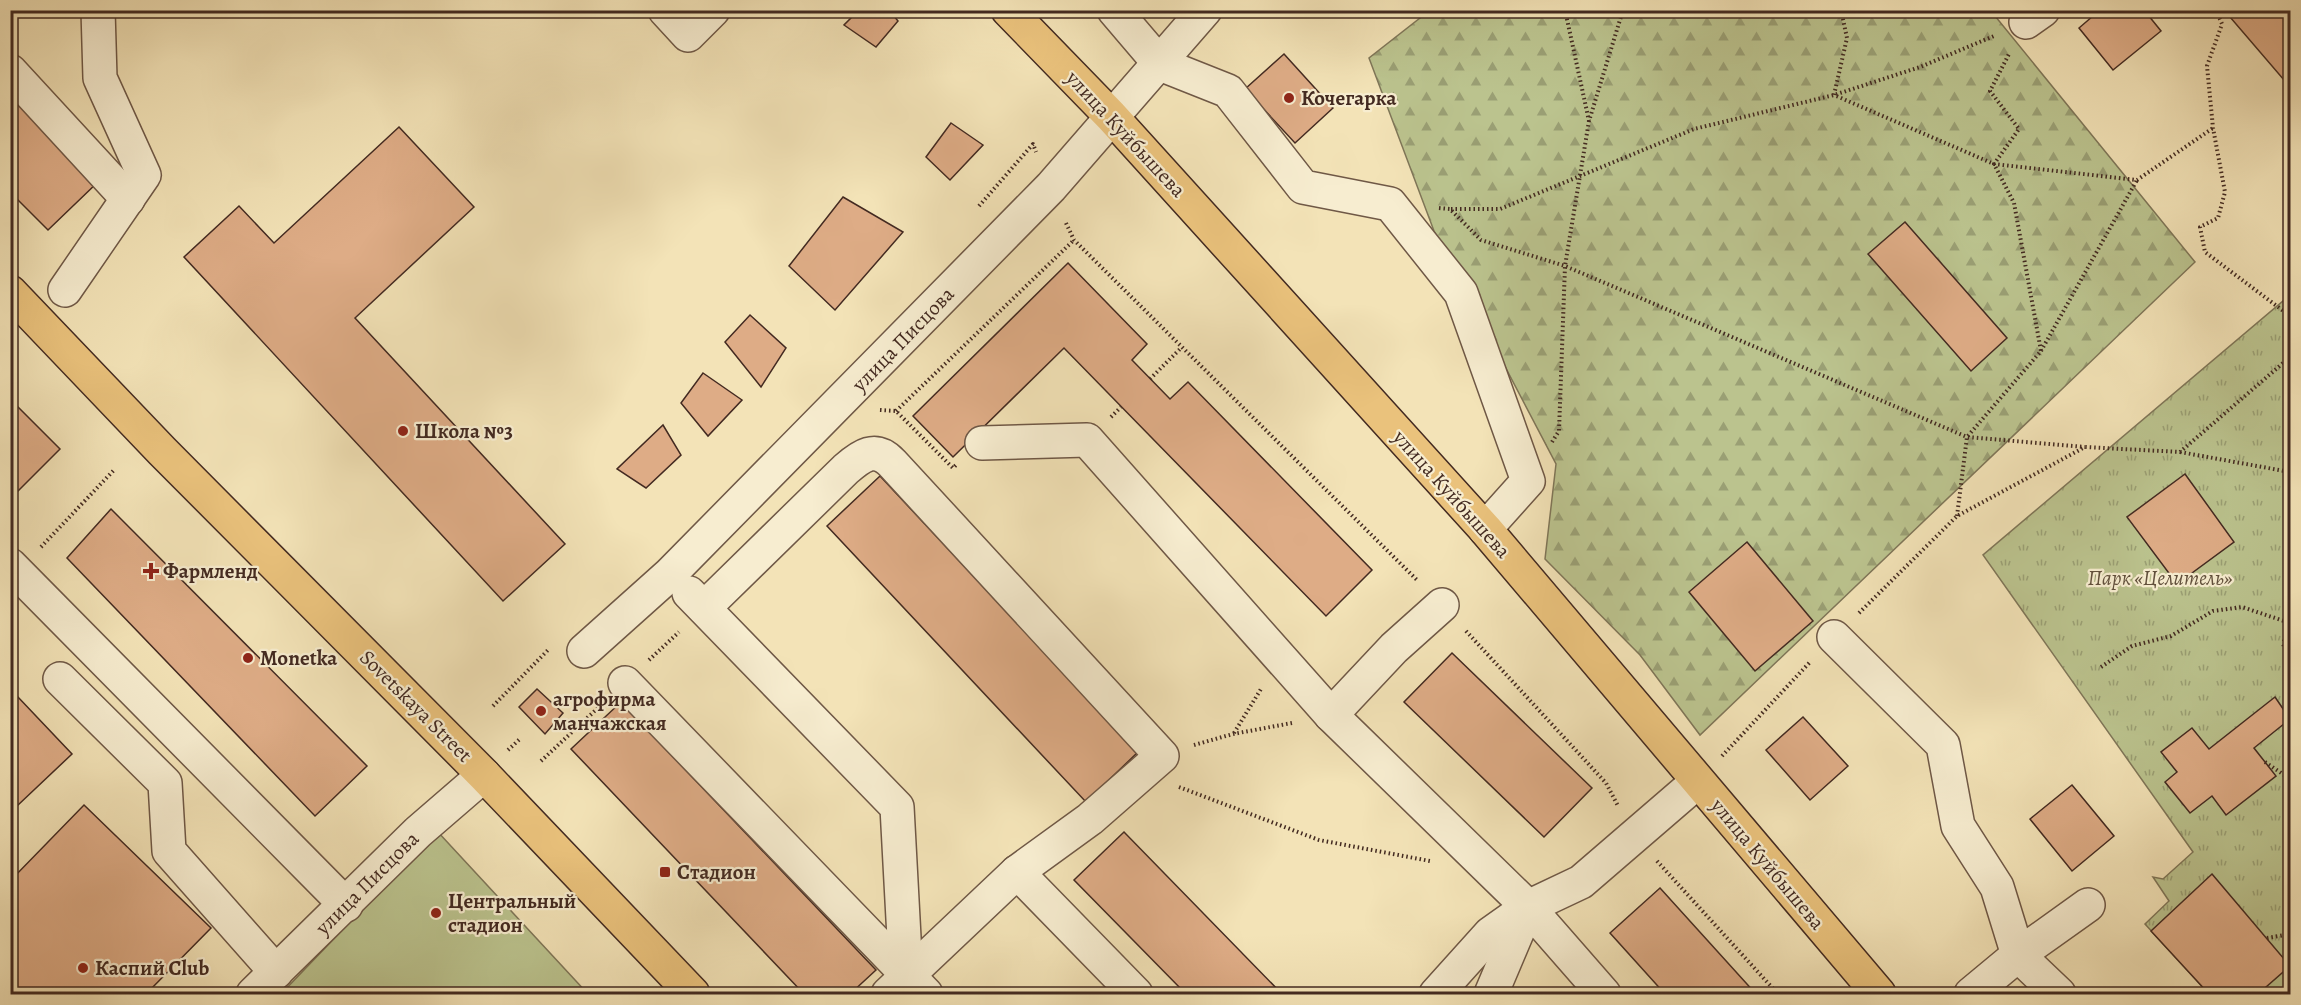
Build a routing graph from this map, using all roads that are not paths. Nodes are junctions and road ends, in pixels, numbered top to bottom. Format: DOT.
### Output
graph roads {
  1 [pos="98,10"];
  2 [pos="665,10"];
  3 [pos="712,10"];
  4 [pos="1008,10"];
  5 [pos="1114,10"];
  6 [pos="1205,10"];
  7 [pos="1160,64"];
  8 [pos="10,71"];
  9 [pos="1111,116"];
  10 [pos="128,199"];
  11 [pos="64,290"];
  12 [pos="10,292"];
  13 [pos="982,443"];
  14 [pos="1485,529"];
  15 [pos="13,570"];
  16 [pos="670,574"];
  17 [pos="1442,605"];
  18 [pos="704,608"];
  19 [pos="1834,637"];
  20 [pos="584,651"];
  21 [pos="60,679"];
  22 [pos="625,683"];
  23 [pos="1331,715"];
  24 [pos="484,775"];
  25 [pos="1697,782"];
  26 [pos="1017,872"];
  27 [pos="346,905"];
  28 [pos="2088,905"];
  29 [pos="1528,907"];
  30 [pos="2018,956"];
  31 [pos="276,972"];
  32 [pos="907,988"];
  33 [pos="253,994"];
  34 [pos="693,994"];
  35 [pos="1136,994"];
  36 [pos="1436,994"];
  37 [pos="1491,994"];
  38 [pos="1604,994"];
  39 [pos="1879,994"];
  40 [pos="1971,994"];
  41 [pos="2059,994"];
  1 -- 10 [label="street"];
  2 -- 3 [label="street"];
  4 -- 9 [label="main road, улица Куйбышева"];
  5 -- 7 [label="street"];
  6 -- 7 [label="street, улица Писцова"];
  7 -- 9 [label="street, улица Писцова"];
  7 -- 14 [label="street"];
  8 -- 10 [label="street"];
  9 -- 14 [label="main road, улица Куйбышева"];
  9 -- 16 [label="street, улица Писцова"];
  10 -- 11 [label="street"];
  12 -- 24 [label="main road, Sovetskaya Street"];
  13 -- 23 [label="street"];
  14 -- 25 [label="main road, улица Куйбышева"];
  15 -- 27 [label="street"];
  16 -- 18 [label="street"];
  16 -- 20 [label="street, улица Писцова"];
  17 -- 23 [label="street"];
  18 -- 26 [label="street"];
  18 -- 32 [label="street"];
  19 -- 30 [label="street"];
  21 -- 31 [label="street"];
  22 -- 32 [label="street"];
  23 -- 29 [label="street"];
  24 -- 27 [label="street, улица Писцова"];
  24 -- 34 [label="main road, Sovetskaya Street"];
  25 -- 29 [label="street"];
  25 -- 39 [label="main road, улица Куйбышева"];
  26 -- 32 [label="street"];
  26 -- 35 [label="street"];
  27 -- 31 [label="street, улица Писцова"];
  28 -- 30 [label="street"];
  29 -- 36 [label="street"];
  29 -- 37 [label="street"];
  29 -- 38 [label="street"];
  30 -- 40 [label="street"];
  30 -- 41 [label="street"];
  31 -- 33 [label="street, улица Писцова"];
}
